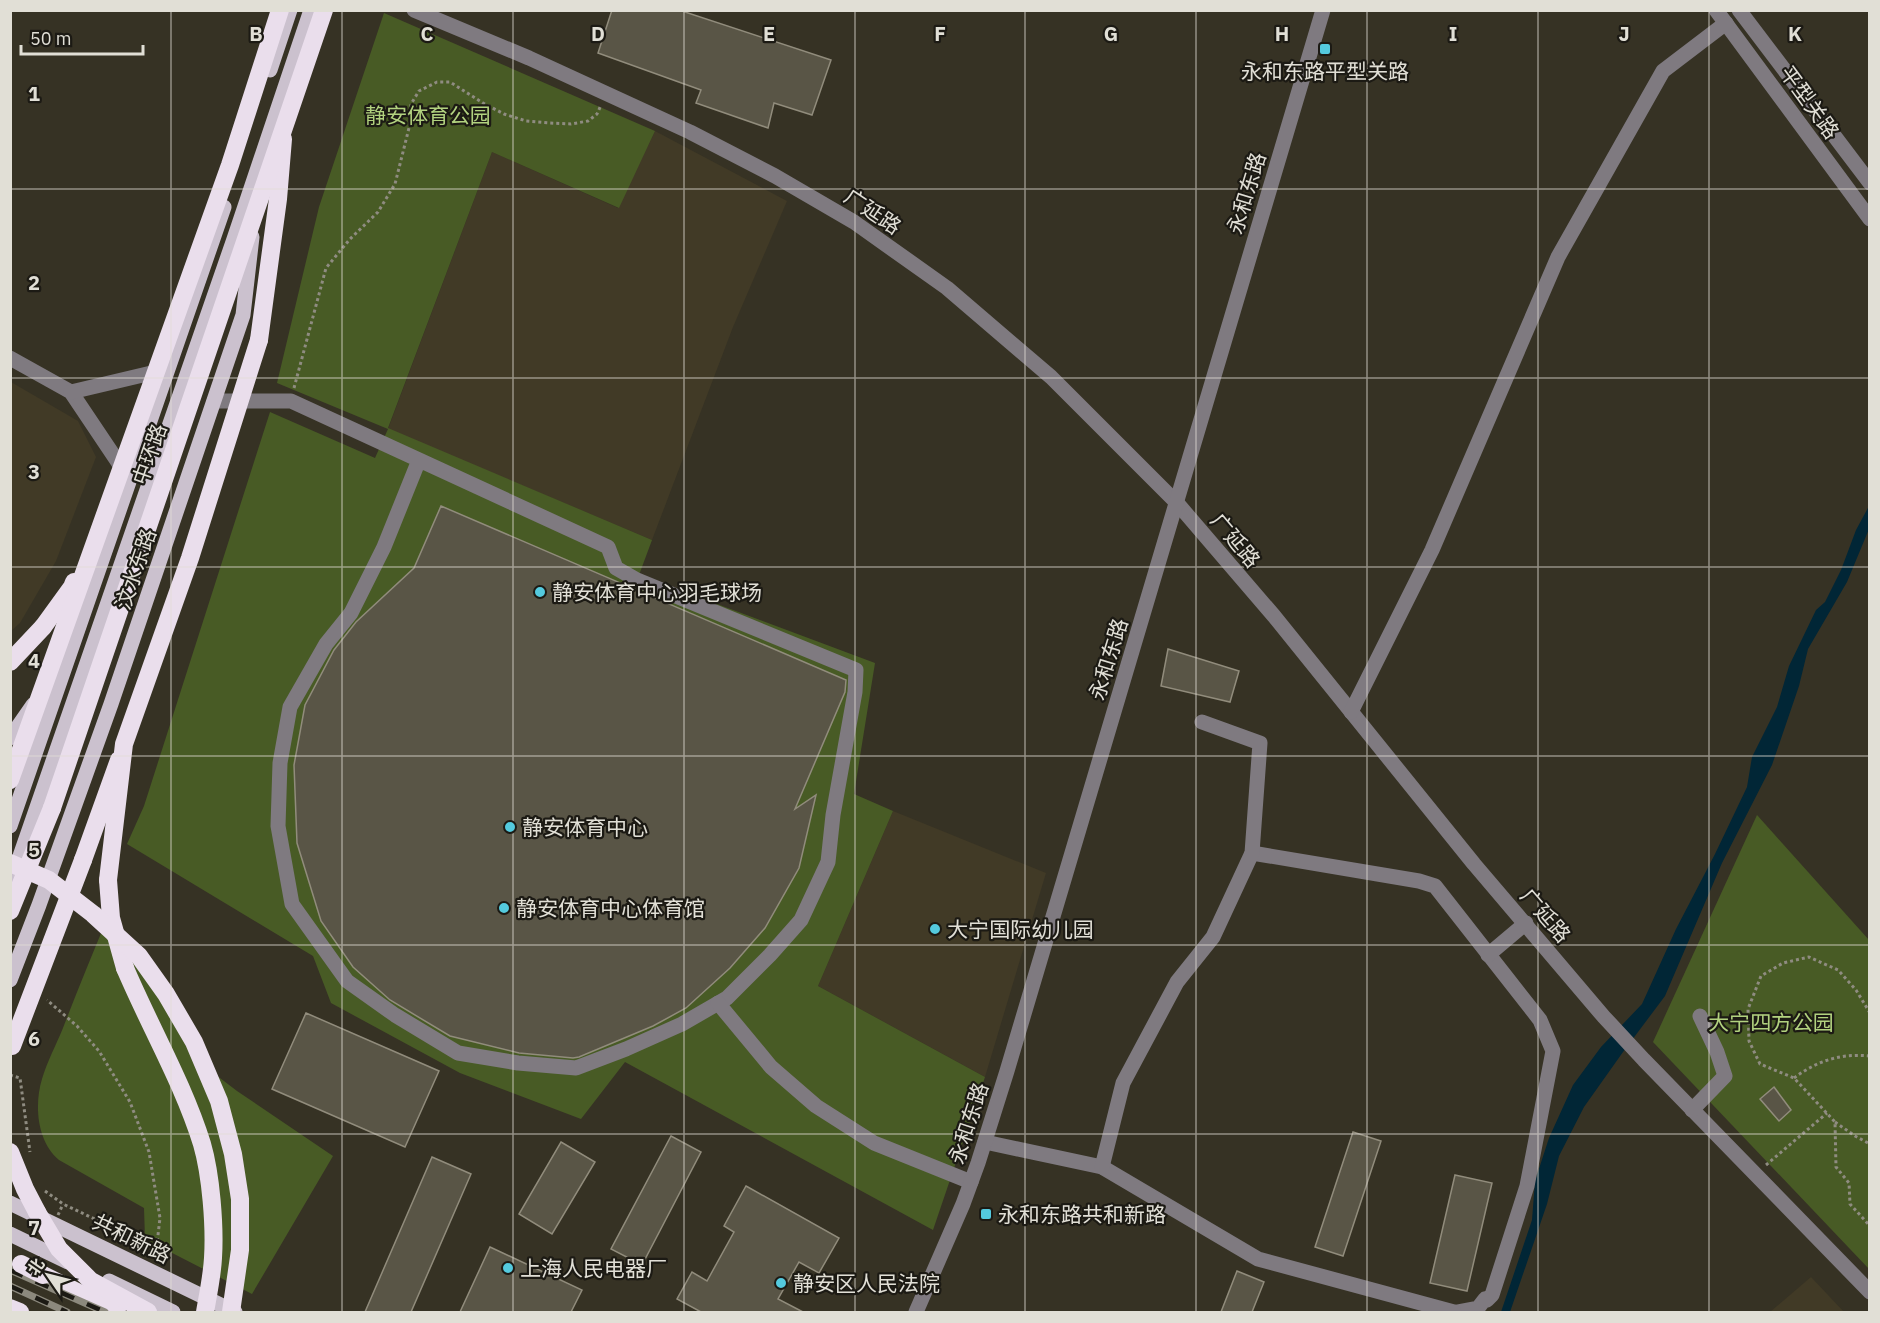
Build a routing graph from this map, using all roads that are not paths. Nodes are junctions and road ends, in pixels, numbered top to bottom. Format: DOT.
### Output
graph roads {
  1 [pos="280,10"];
  2 [pos="290,10"];
  3 [pos="311,10"];
  4 [pos="324,10"];
  5 [pos="414,10"];
  6 [pos="1323,10"];
  7 [pos="1738,10"];
  8 [pos="1721,17"];
  9 [pos="284,126"];
  10 [pos="260,161"];
  11 [pos="230,165"];
  12 [pos="1869,183"];
  13 [pos="1869,219"];
  14 [pos="10,358"];
  15 [pos="168,369"];
  16 [pos="71,392"];
  17 [pos="214,401"];
  18 [pos="419,460"];
  19 [pos="130,479"];
  20 [pos="1177,503"];
  21 [pos="73,645"];
  22 [pos="10,662"];
  23 [pos="1351,712"];
  24 [pos="1202,722"];
  25 [pos="10,738"];
  26 [pos="124,744"];
  27 [pos="10,780"];
  28 [pos="10,826"];
  29 [pos="1252,853"];
  30 [pos="10,863"];
  31 [pos="10,885"];
  32 [pos="10,911"];
  33 [pos="1526,923"];
  34 [pos="1488,955"];
  35 [pos="10,980"];
  36 [pos="718,1003"];
  37 [pos="1700,1016"];
  38 [pos="10,1059"];
  39 [pos="1692,1110"];
  40 [pos="985,1142"];
  41 [pos="10,1152"];
  42 [pos="1102,1167"];
  43 [pos="971,1182"];
  44 [pos="10,1203"];
  45 [pos="10,1234"];
  46 [pos="10,1258"];
  47 [pos="1869,1292"];
  48 [pos="10,1308"];
  49 [pos="21,1312"];
  50 [pos="117,1312"];
  51 [pos="148,1312"];
  52 [pos="173,1312"];
  53 [pos="205,1312"];
  54 [pos="233,1312"];
  55 [pos="916,1312"];
  56 [pos="1456,1312"];
  1 -- 11 [label="highway, 中环路, bridge"];
  2 -- 15 [label="main road, 汶水东路"];
  3 -- 10 [label="main road, 汶水东路"];
  4 -- 9 [label="highway, 中环路, bridge"];
  5 -- 20 [label="street, 广延路"];
  6 -- 20 [label="street, 永和东路"];
  7 -- 12 [label="street, 平型关路"];
  8 -- 13 [label="street, 平型关路"];
  8 -- 23 [label="street"];
  9 -- 26 [label="highway, bridge"];
  9 -- 32 [label="highway, 中环路, bridge"];
  10 -- 17 [label="main road, 汶水东路"];
  10 -- 31 [label="main road, 汶水东路"];
  11 -- 22 [label="highway, bridge"];
  11 -- 27 [label="highway, 中环路, bridge"];
  14 -- 16 [label="street"];
  15 -- 16 [label="street"];
  15 -- 19 [label="main road, 汶水东路"];
  16 -- 19 [label="street"];
  17 -- 18 [label="street"];
  17 -- 35 [label="main road, 汶水东路"];
  18 -- 36 [label="street"];
  18 -- 36 [label="street"];
  19 -- 21 [label="main road, 汶水东路"];
  20 -- 23 [label="street, 广延路"];
  20 -- 40 [label="street, 永和东路"];
  21 -- 25 [label="main road, 汶水东路"];
  21 -- 28 [label="main road, 汶水东路"];
  23 -- 33 [label="street, 广延路"];
  24 -- 29 [label="street"];
  26 -- 38 [label="highway, bridge"];
  26 -- 53 [label="highway, bridge"];
  29 -- 34 [label="street"];
  29 -- 42 [label="street"];
  30 -- 54 [label="highway, bridge"];
  33 -- 34 [label="street"];
  33 -- 39 [label="street, 广延路"];
  34 -- 56 [label="street"];
  36 -- 43 [label="street"];
  37 -- 39 [label="street"];
  39 -- 47 [label="street, 广延路"];
  40 -- 42 [label="street"];
  40 -- 43 [label="street, 永和东路"];
  41 -- 51 [label="highway, bridge"];
  42 -- 56 [label="street"];
  43 -- 55 [label="street, 永和东路"];
  44 -- 54 [label="main road, 共和新路"];
  45 -- 52 [label="main road"];
  46 -- 50 [label="highway, bridge"];
  48 -- 49 [label="highway, bridge"];
}
